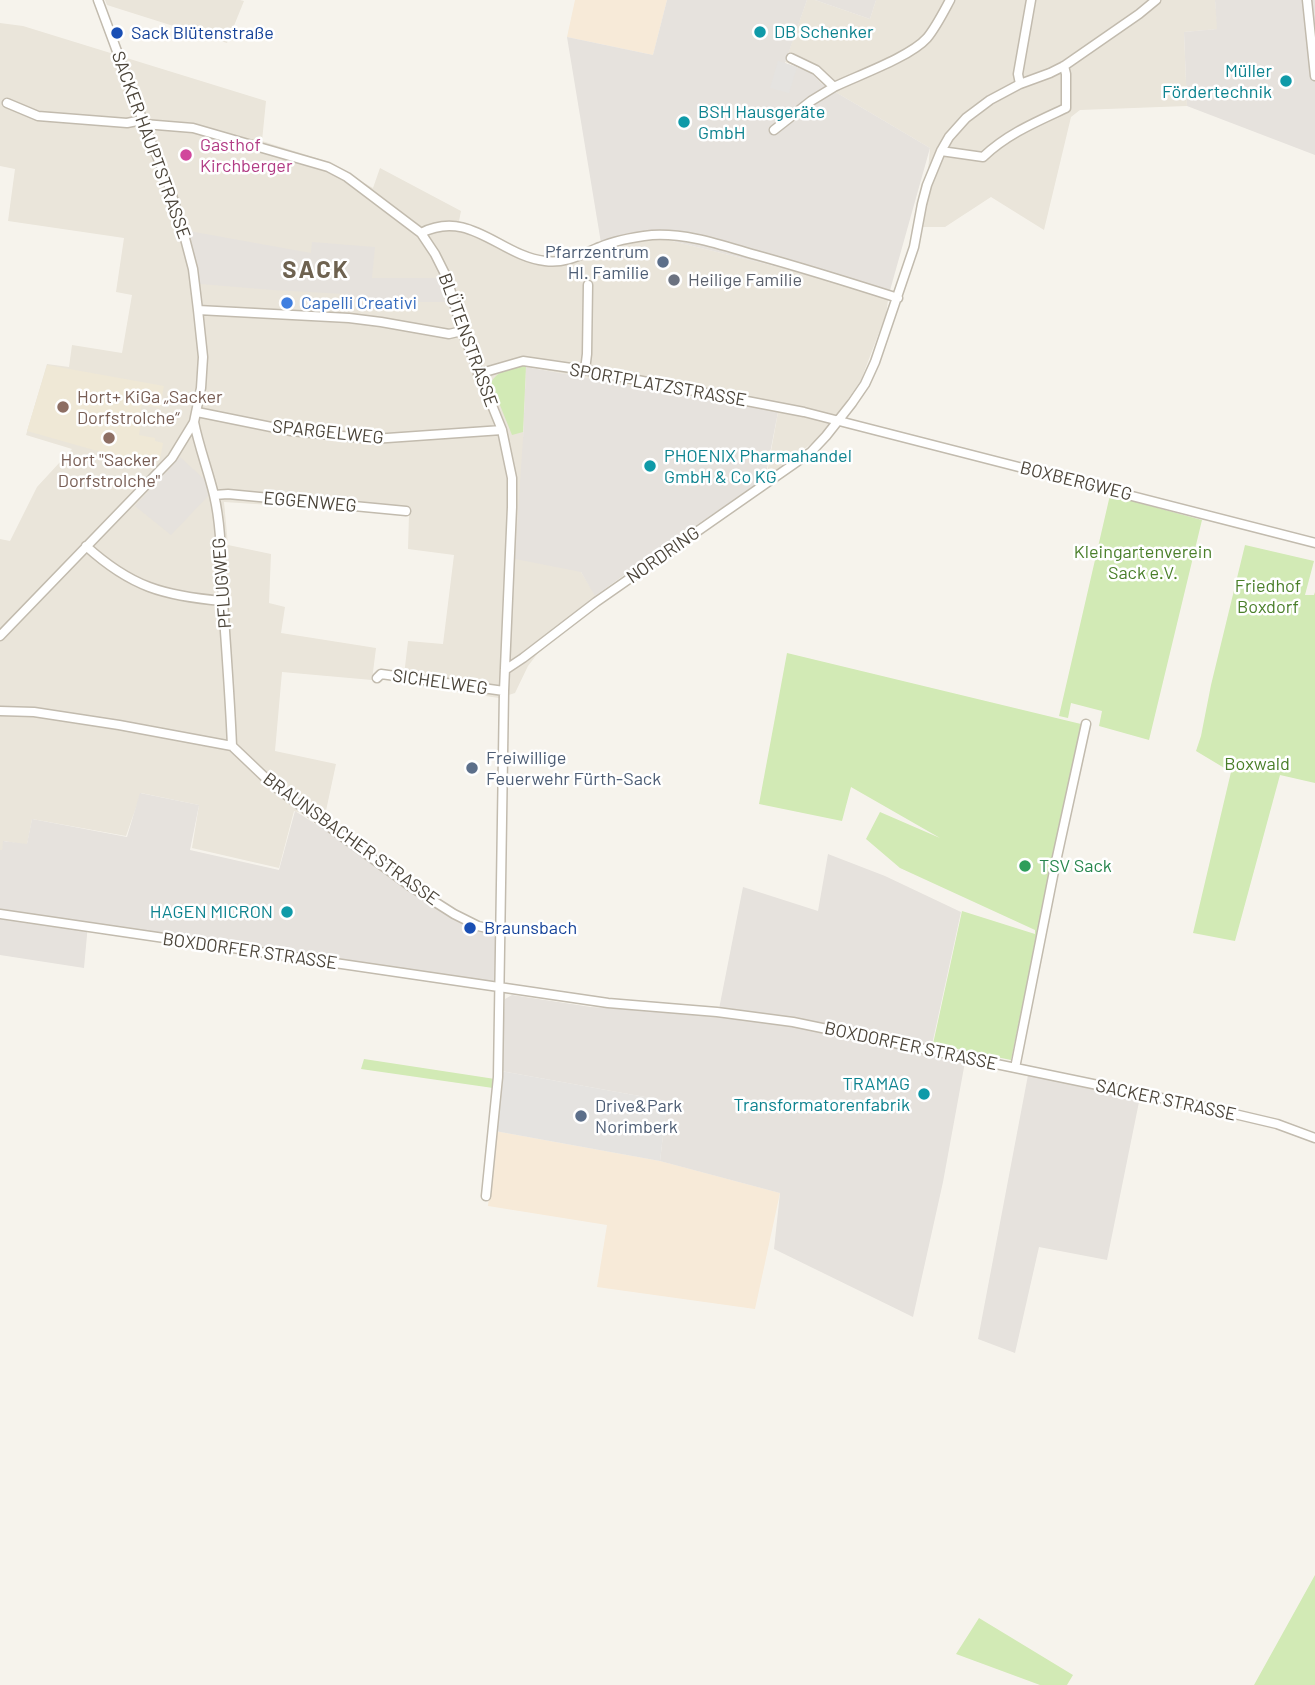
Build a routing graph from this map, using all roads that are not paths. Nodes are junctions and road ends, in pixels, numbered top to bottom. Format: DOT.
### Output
graph roads {
  1 [pos="98,0"];
  2 [pos="950,0"];
  3 [pos="1031,0"];
  4 [pos="1156,0"];
  5 [pos="1307,0"];
  6 [pos="791,58"];
  7 [pos="1064,66"];
  8 [pos="1315,76"];
  9 [pos="1020,84"];
  10 [pos="834,87"];
  11 [pos="7,103"];
  12 [pos="143,122"];
  13 [pos="774,130"];
  14 [pos="941,150"];
  15 [pos="421,233"];
  16 [pos="588,285"];
  17 [pos="898,298"];
  18 [pos="198,310"];
  19 [pos="462,331"];
  20 [pos="585,370"];
  21 [pos="478,374"];
  22 [pos="197,412"];
  23 [pos="837,421"];
  24 [pos="194,422"];
  25 [pos="502,430"];
  26 [pos="214,495"];
  27 [pos="406,511"];
  28 [pos="1315,543"];
  29 [pos="86,546"];
  30 [pos="223,601"];
  31 [pos="0,636"];
  32 [pos="505,670"];
  33 [pos="377,678"];
  34 [pos="504,691"];
  35 [pos="0,711"];
  36 [pos="1086,724"];
  37 [pos="232,746"];
  38 [pos="0,914"];
  39 [pos="500,930"];
  40 [pos="500,988"];
  41 [pos="1015,1068"];
  42 [pos="1315,1138"];
  43 [pos="486,1196"];
  1 -- 12 [label="street, SACKER HAUPTSTRASSE"];
  2 -- 10 [label="street"];
  3 -- 9 [label="street"];
  4 -- 7 [label="street, NORDRING"];
  5 -- 8 [label="street"];
  6 -- 10 [label="street"];
  7 -- 9 [label="street, NORDRING"];
  7 -- 14 [label="street"];
  9 -- 14 [label="street, NORDRING"];
  10 -- 13 [label="street"];
  11 -- 12 [label="street, BLÜTENSTRASSE"];
  12 -- 15 [label="street, BLÜTENSTRASSE"];
  12 -- 18 [label="street, SACKER HAUPTSTRASSE"];
  14 -- 17 [label="street, NORDRING"];
  15 -- 17 [label="street"];
  15 -- 19 [label="street, BLÜTENSTRASSE"];
  16 -- 20 [label="street"];
  17 -- 23 [label="street, NORDRING"];
  18 -- 19 [label="street"];
  18 -- 22 [label="street, SACKER HAUPTSTRASSE"];
  19 -- 21 [label="street, BLÜTENSTRASSE"];
  20 -- 21 [label="street, SPORTPLATZSTRASSE"];
  20 -- 23 [label="street, SPORTPLATZSTRASSE"];
  21 -- 25 [label="street, BLÜTENSTRASSE"];
  22 -- 24 [label="street, SACKER HAUPTSTRASSE"];
  22 -- 25 [label="street, SPARGELWEG"];
  23 -- 28 [label="street, BOXBERGWEG"];
  23 -- 32 [label="street, NORDRING"];
  24 -- 26 [label="street, PFLUGWEG"];
  24 -- 29 [label="street, SACKER HAUPTSTRASSE"];
  25 -- 32 [label="street, BLÜTENSTRASSE"];
  26 -- 27 [label="street, EGGENWEG"];
  26 -- 30 [label="street, PFLUGWEG"];
  29 -- 30 [label="street"];
  29 -- 31 [label="street, SACKER HAUPTSTRASSE"];
  30 -- 37 [label="street, PFLUGWEG"];
  32 -- 34 [label="street"];
  33 -- 34 [label="street, SICHELWEG"];
  34 -- 39 [label="street"];
  35 -- 37 [label="street"];
  36 -- 41 [label="street, BOXDORFER STRASSE"];
  37 -- 39 [label="street, BRAUNSBACHER STRASSE"];
  38 -- 40 [label="street, BOXDORFER STRASSE"];
  39 -- 40 [label="street"];
  40 -- 41 [label="street, BOXDORFER STRASSE"];
  40 -- 43 [label="street"];
  41 -- 42 [label="street, SACKER STRASSE"];
}
